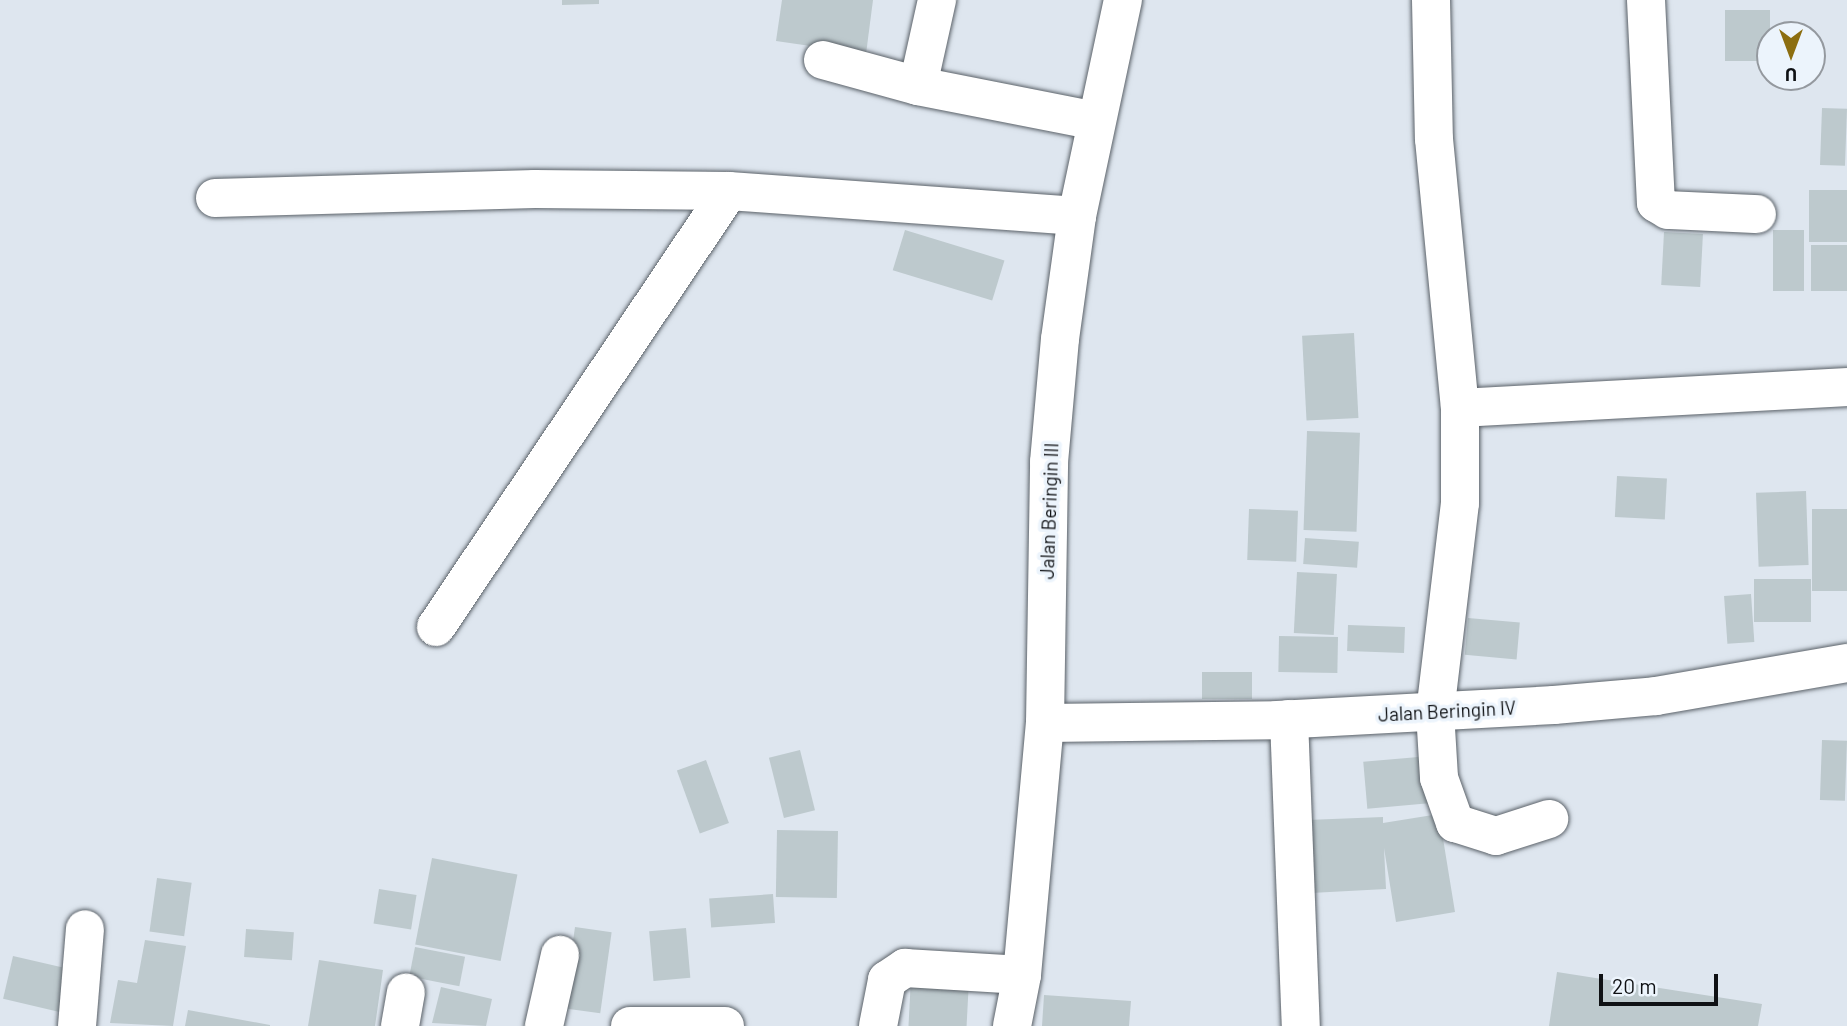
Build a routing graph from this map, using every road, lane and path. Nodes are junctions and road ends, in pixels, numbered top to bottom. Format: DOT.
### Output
graph roads {
  1 [pos="937,0"];
  2 [pos="1123,0"];
  3 [pos="1431,0"];
  4 [pos="1646,0"];
  5 [pos="823,60"];
  6 [pos="918,86"];
  7 [pos="1096,121"];
  8 [pos="729,191"];
  9 [pos="215,198"];
  10 [pos="1757,214"];
  11 [pos="1077,216"];
  12 [pos="1847,387"];
  13 [pos="1460,408"];
  14 [pos="436,627"];
  15 [pos="1847,663"];
  16 [pos="1435,712"];
  17 [pos="1289,719"];
  18 [pos="1045,723"];
  19 [pos="1549,818"];
  20 [pos="85,929"];
  21 [pos="560,955"];
  22 [pos="1022,975"];
  23 [pos="713,1025"];
  24 [pos="77,1026"];
  25 [pos="544,1026"];
  26 [pos="630,1026"];
  27 [pos="878,1026"];
  28 [pos="1012,1026"];
  29 [pos="1301,1026"];
  1 -- 6 [label="street"];
  2 -- 7 [label="street, Jalan Beringin III"];
  3 -- 13 [label="street"];
  4 -- 10 [label="street"];
  5 -- 6 [label="street"];
  6 -- 7 [label="street"];
  7 -- 11 [label="street, Jalan Beringin III"];
  8 -- 9 [label="street"];
  8 -- 11 [label="street"];
  8 -- 14 [label="street"];
  11 -- 18 [label="street, Jalan Beringin III"];
  12 -- 13 [label="street"];
  13 -- 16 [label="street"];
  15 -- 16 [label="street, Jalan Beringin IV"];
  16 -- 17 [label="street, Jalan Beringin IV"];
  16 -- 19 [label="street"];
  17 -- 18 [label="street, Jalan Beringin IV"];
  17 -- 29 [label="street"];
  18 -- 22 [label="street, Jalan Beringin III"];
  20 -- 24 [label="street"];
  21 -- 25 [label="street"];
  22 -- 27 [label="street"];
  22 -- 28 [label="street, Jalan Beringin III"];
  23 -- 26 [label="street"];
}
